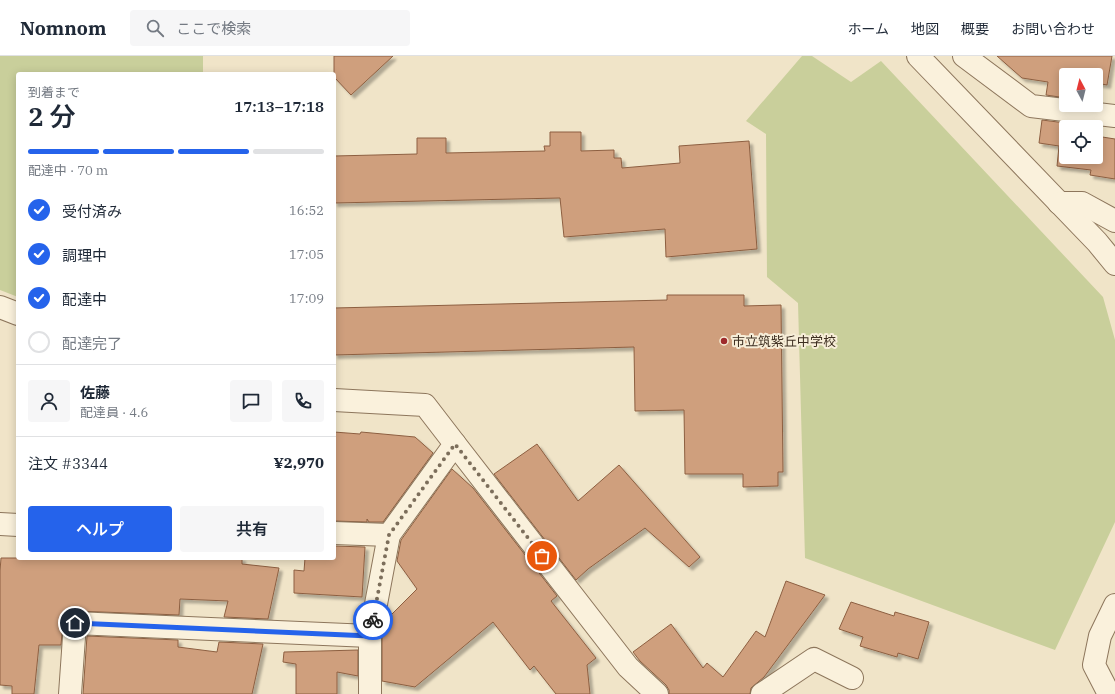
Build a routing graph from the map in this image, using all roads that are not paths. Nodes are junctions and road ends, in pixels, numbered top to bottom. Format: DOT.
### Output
graph roads {
  1 [pos="918,56"];
  2 [pos="964,56"];
  3 [pos="1115,116"];
  4 [pos="1059,203"];
  5 [pos="1115,221"];
  6 [pos="1115,264"];
  7 [pos="0,307"];
  8 [pos="16,313"];
  9 [pos="336,400"];
  10 [pos="455,444"];
  11 [pos="0,524"];
  12 [pos="16,525"];
  13 [pos="336,533"];
  14 [pos="389,535"];
  15 [pos="1115,605"];
  16 [pos="370,636"];
  17 [pos="852,678"];
  18 [pos="70,694"];
  19 [pos="370,694"];
  20 [pos="657,694"];
  21 [pos="762,694"];
  22 [pos="1109,694"];
  1 -- 4 [label="street"];
  2 -- 3 [label="street"];
  4 -- 5 [label="street"];
  4 -- 6 [label="street"];
  7 -- 8 [label="street"];
  9 -- 10 [label="street"];
  10 -- 14 [label="street"];
  10 -- 20 [label="street"];
  11 -- 12 [label="street"];
  13 -- 14 [label="street"];
  14 -- 16 [label="street"];
  15 -- 22 [label="street"];
  16 -- 18 [label="street"];
  16 -- 19 [label="street"];
  17 -- 21 [label="street"];
}
